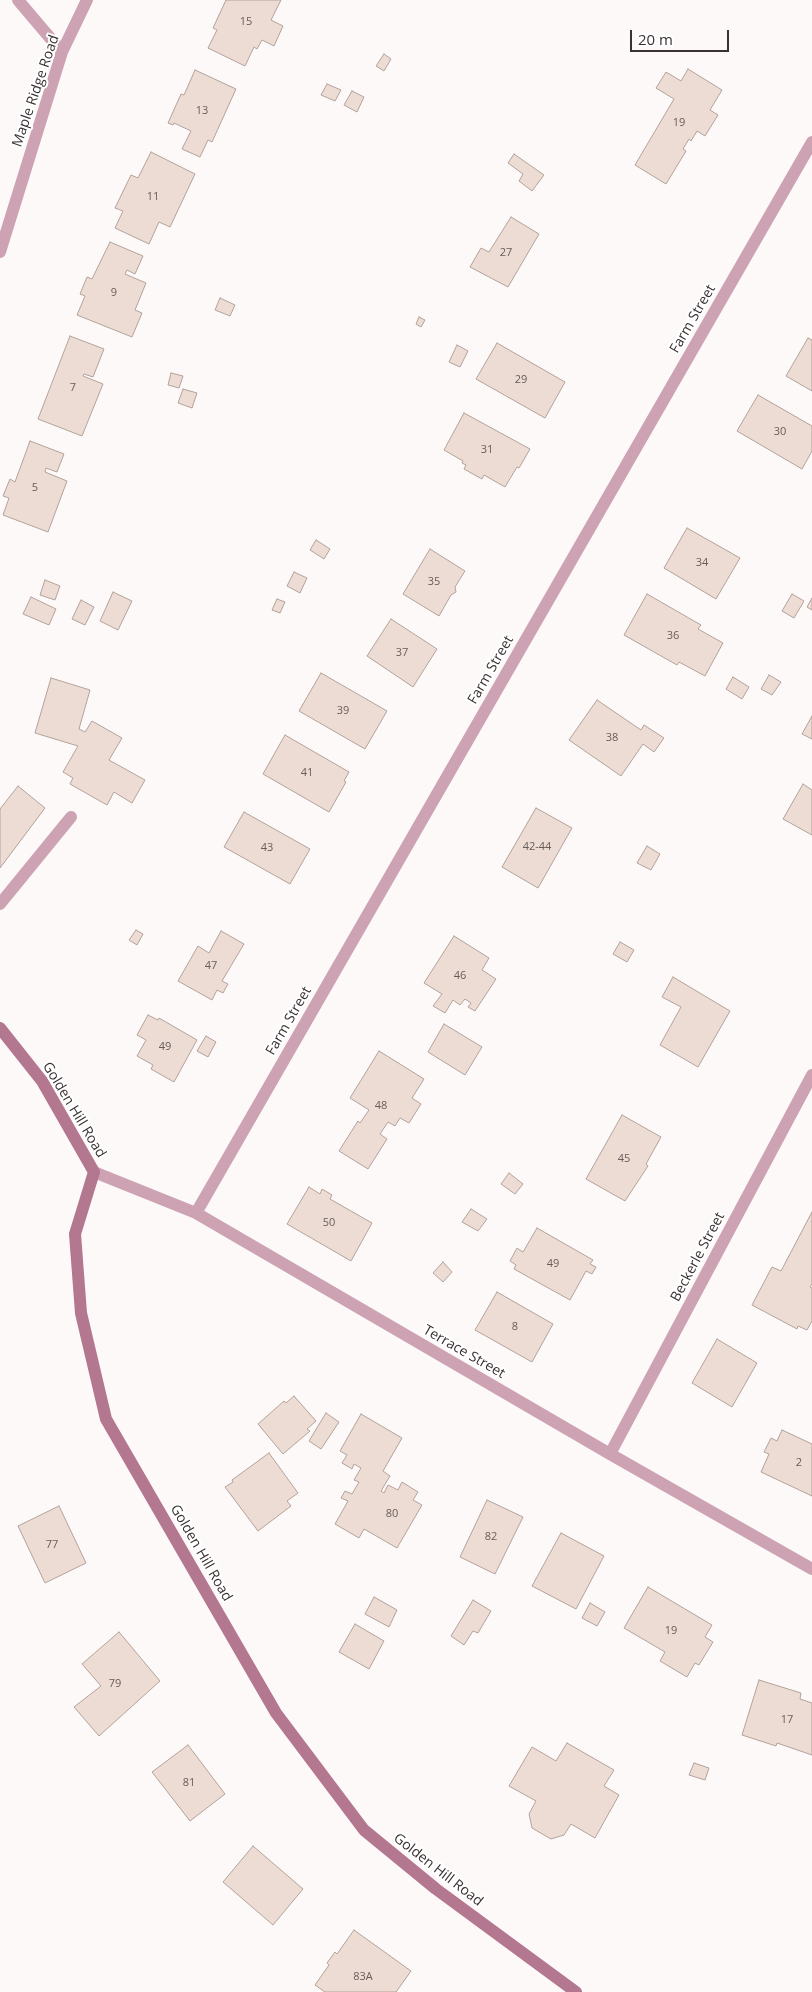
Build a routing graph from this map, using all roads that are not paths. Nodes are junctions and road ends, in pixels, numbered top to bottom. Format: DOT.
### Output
graph roads {
  1 [pos="18,0"];
  2 [pos="87,0"];
  3 [pos="62,52"];
  4 [pos="812,142"];
  5 [pos="0,252"];
  6 [pos="71,817"];
  7 [pos="0,904"];
  8 [pos="0,1028"];
  9 [pos="812,1075"];
  10 [pos="94,1172"];
  11 [pos="196,1213"];
  12 [pos="610,1454"];
  13 [pos="812,1569"];
  14 [pos="576,1992"];
  1 -- 3 [label="street"];
  2 -- 3 [label="street, Maple Ridge Road"];
  3 -- 5 [label="street, Maple Ridge Road"];
  4 -- 11 [label="street, Farm Street"];
  6 -- 7 [label="street"];
  8 -- 10 [label="street, Golden Hill Road"];
  9 -- 12 [label="street, Beckerle Street"];
  10 -- 11 [label="street, Terrace Street"];
  10 -- 14 [label="street, Golden Hill Road"];
  11 -- 12 [label="street, Terrace Street"];
  12 -- 13 [label="street, Terrace Street"];
}
